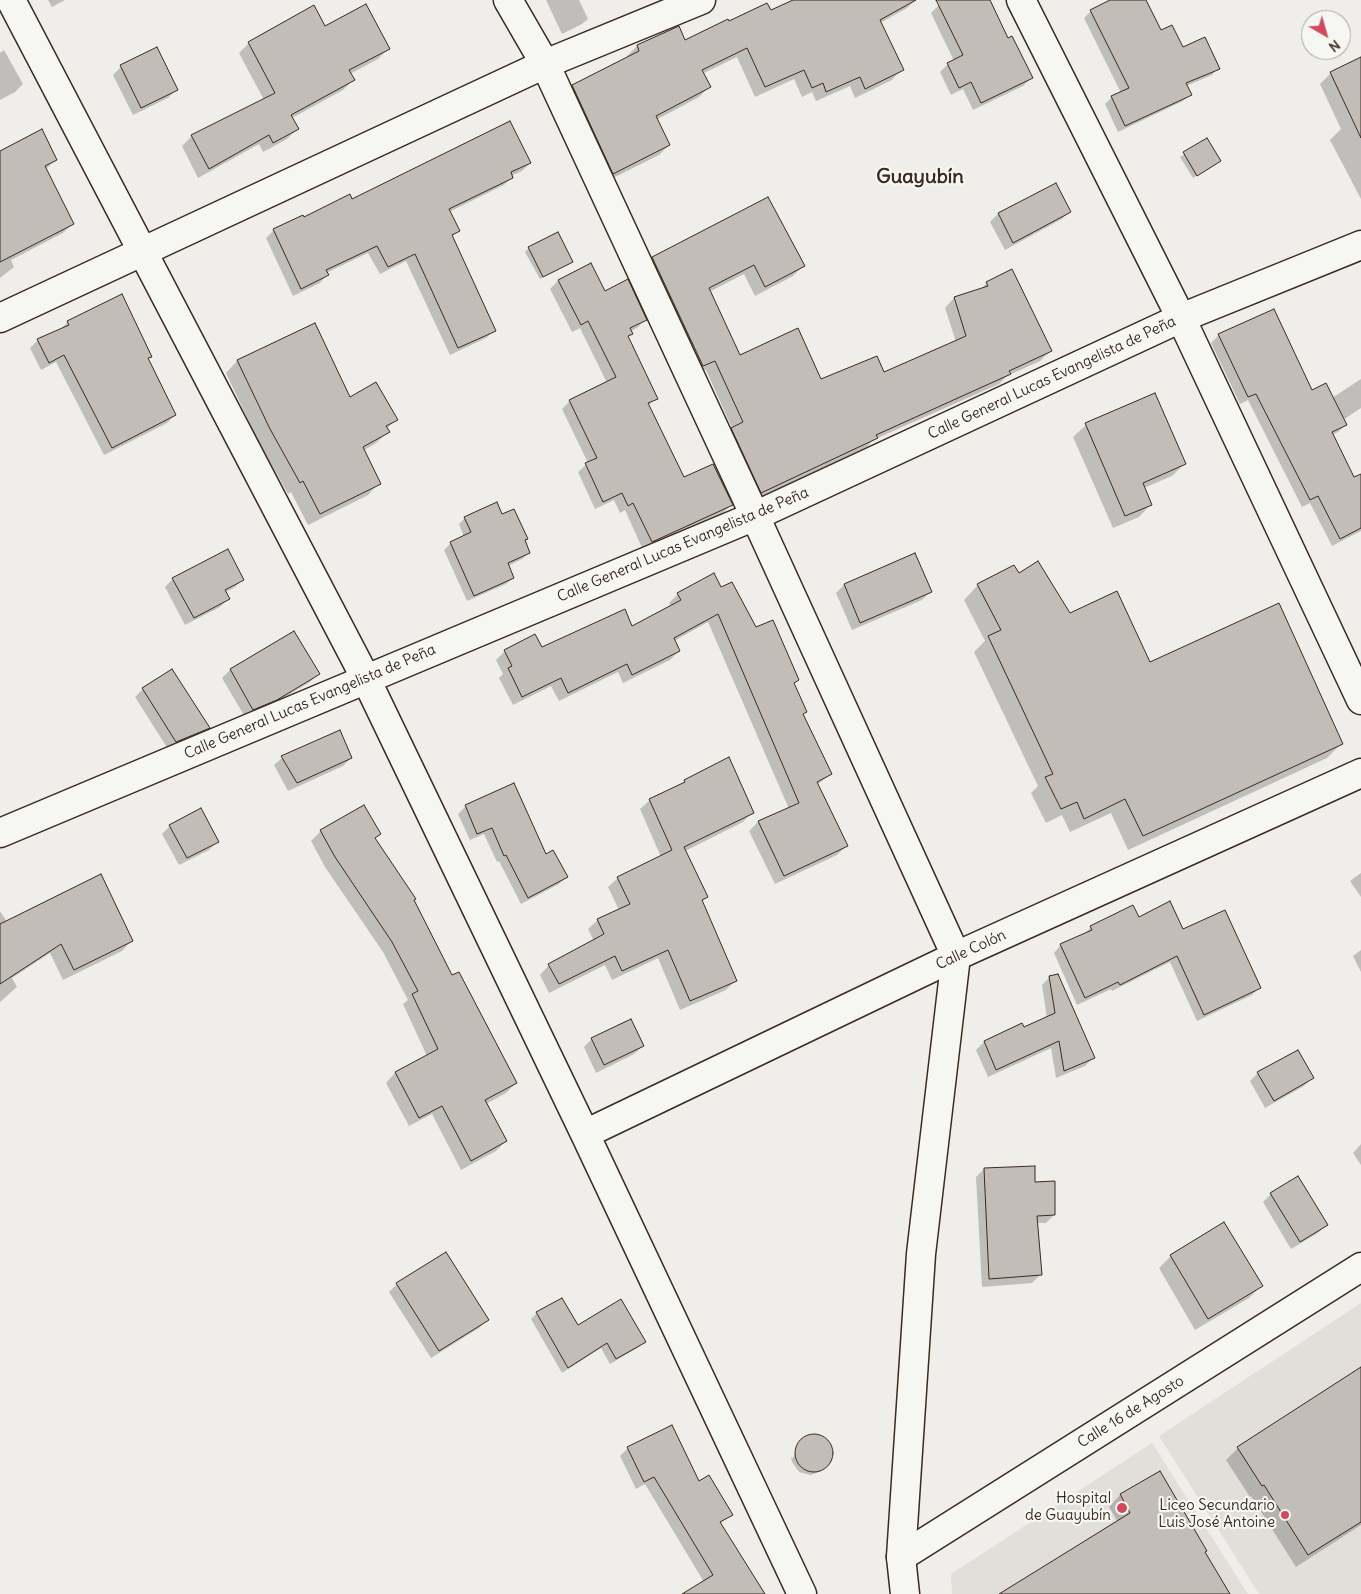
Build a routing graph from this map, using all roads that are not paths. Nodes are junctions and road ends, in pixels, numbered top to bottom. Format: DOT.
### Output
graph roads {
  1 [pos="11,0"];
  2 [pos="508,0"];
  3 [pos="701,0"];
  4 [pos="1021,0"];
  5 [pos="545,64"];
  6 [pos="1361,244"];
  7 [pos="142,253"];
  8 [pos="0,318"];
  9 [pos="1181,318"];
  10 [pos="755,516"];
  11 [pos="366,679"];
  12 [pos="1361,700"];
  13 [pos="1361,772"];
  14 [pos="0,833"];
  15 [pos="956,956"];
  16 [pos="585,1134"];
  17 [pos="1361,1267"];
  18 [pos="901,1557"];
  19 [pos="802,1594"];
  20 [pos="905,1594"];
  1 -- 7 [label="street"];
  2 -- 5 [label="street"];
  3 -- 5 [label="street"];
  4 -- 9 [label="street"];
  5 -- 7 [label="street"];
  5 -- 10 [label="street"];
  6 -- 9 [label="street, Calle General Lucas Evangelista de Peña"];
  7 -- 8 [label="street"];
  7 -- 11 [label="street"];
  9 -- 10 [label="street, Calle General Lucas Evangelista de Peña"];
  9 -- 12 [label="street"];
  10 -- 11 [label="street, Calle General Lucas Evangelista de Peña"];
  10 -- 15 [label="street"];
  11 -- 14 [label="street, Calle General Lucas Evangelista de Peña"];
  11 -- 16 [label="street"];
  13 -- 15 [label="street, Calle Colón"];
  15 -- 16 [label="street, Calle Colón"];
  15 -- 18 [label="street"];
  16 -- 19 [label="street"];
  17 -- 18 [label="street, Calle 16 de Agosto"];
  18 -- 20 [label="street"];
}
